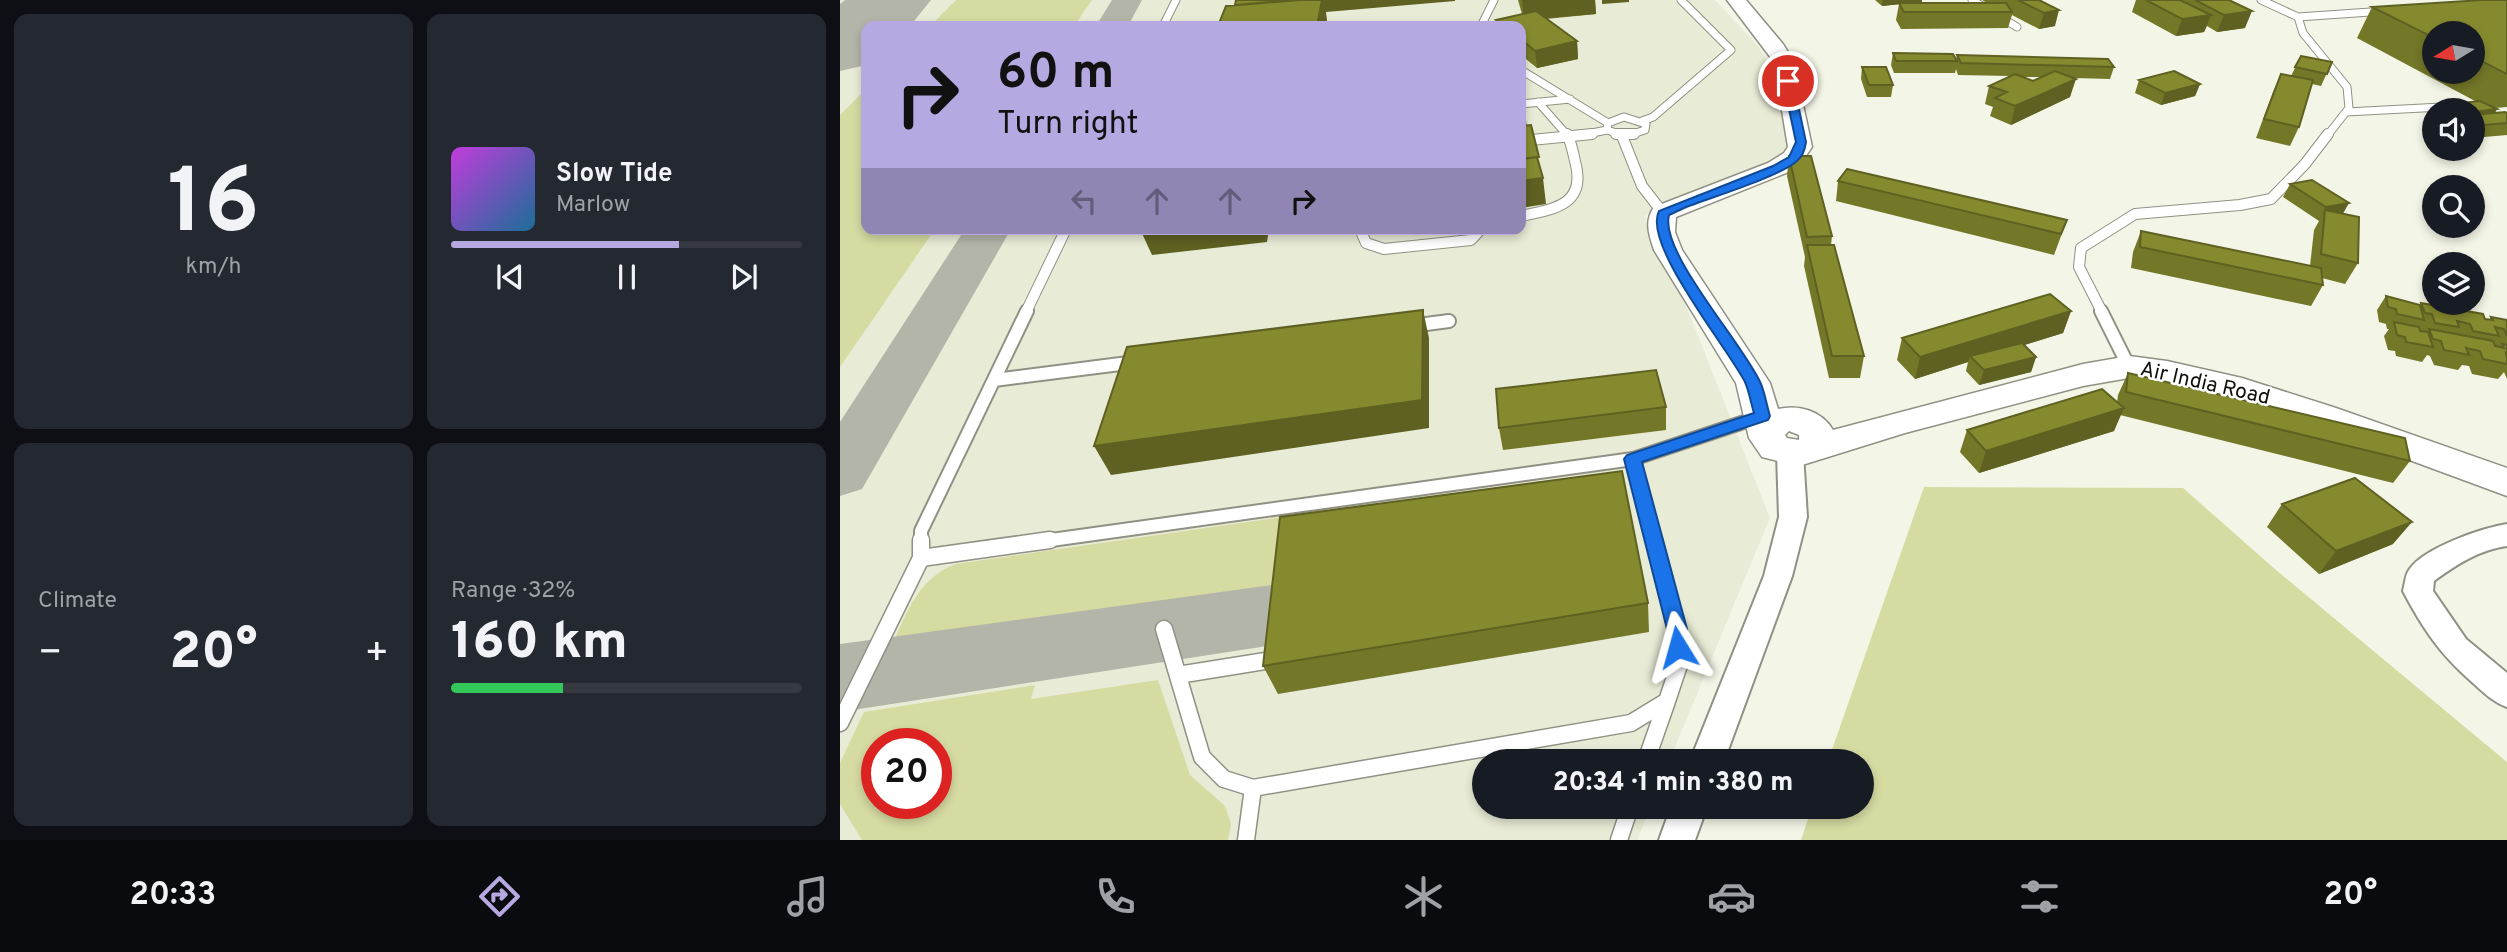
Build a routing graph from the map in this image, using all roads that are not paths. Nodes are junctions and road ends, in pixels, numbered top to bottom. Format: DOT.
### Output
graph roads {
  1 [pos="1176,0"];
  2 [pos="1494,0"];
  3 [pos="1681,0"];
  4 [pos="1736,0"];
  5 [pos="1972,0"];
  6 [pos="2261,0"];
  7 [pos="2399,11"];
  8 [pos="2298,18"];
  9 [pos="1166,21"];
  10 [pos="1484,21"];
  11 [pos="2017,27"];
  12 [pos="1526,73"];
  13 [pos="1570,99"];
  14 [pos="1538,103"];
  15 [pos="1526,104"];
  16 [pos="2422,107"];
  17 [pos="2346,112"];
  18 [pos="1642,121"];
  19 [pos="1607,127"];
  20 [pos="1569,136"];
  21 [pos="1622,136"];
  22 [pos="1526,140"];
  23 [pos="1663,213"];
  24 [pos="1526,215"];
  25 [pos="1063,235"];
  26 [pos="1363,235"];
  27 [pos="1476,235"];
  28 [pos="1449,321"];
  29 [pos="1394,328"];
  30 [pos="1146,360"];
  31 [pos="2129,367"];
  32 [pos="994,380"];
  33 [pos="1786,425"];
  34 [pos="1633,459"];
  35 [pos="2507,482"];
  36 [pos="2507,534"];
  37 [pos="921,558"];
  38 [pos="1164,629"];
  39 [pos="1281,658"];
  40 [pos="1178,674"];
  41 [pos="2507,692"];
  42 [pos="1667,701"];
  43 [pos="840,723"];
  44 [pos="1650,749"];
  45 [pos="1712,749"];
  46 [pos="1253,788"];
  47 [pos="1626,819"];
  48 [pos="1684,819"];
  49 [pos="1246,840"];
  50 [pos="1619,840"];
  51 [pos="1676,840"];
  1 -- 9 [label="lane"];
  2 -- 10 [label="lane"];
  3 -- 18 [label="lane"];
  4 -- 23 [label="street"];
  5 -- 11 [label="lane"];
  6 -- 8 [label="lane"];
  7 -- 8 [label="lane"];
  8 -- 17 [label="lane"];
  12 -- 13 [label="lane"];
  13 -- 14 [label="lane"];
  13 -- 19 [label="lane"];
  14 -- 15 [label="lane"];
  14 -- 20 [label="lane"];
  16 -- 17 [label="lane"];
  17 -- 31 [label="lane"];
  18 -- 19 [label="lane"];
  18 -- 21 [label="lane"];
  19 -- 20 [label="lane"];
  19 -- 21 [label="lane"];
  20 -- 22 [label="lane"];
  20 -- 24 [label="lane"];
  21 -- 23 [label="lane"];
  23 -- 33 [label="street"];
  25 -- 32 [label="lane"];
  26 -- 27 [label="lane"];
  28 -- 29 [label="lane"];
  30 -- 32 [label="lane"];
  31 -- 33 [label="street, Air India Road"];
  31 -- 35 [label="street, Air India Road"];
  32 -- 37 [label="lane"];
  33 -- 34 [label="lane"];
  33 -- 45 [label="street"];
  34 -- 37 [label="lane"];
  34 -- 42 [label="lane"];
  36 -- 41 [label="street"];
  37 -- 43 [label="lane"];
  38 -- 40 [label="lane"];
  39 -- 40 [label="lane"];
  40 -- 46 [label="lane"];
  42 -- 44 [label="lane"];
  42 -- 46 [label="lane"];
  46 -- 49 [label="lane"];
  47 -- 50 [label="lane"];
  48 -- 51 [label="street"];
}
